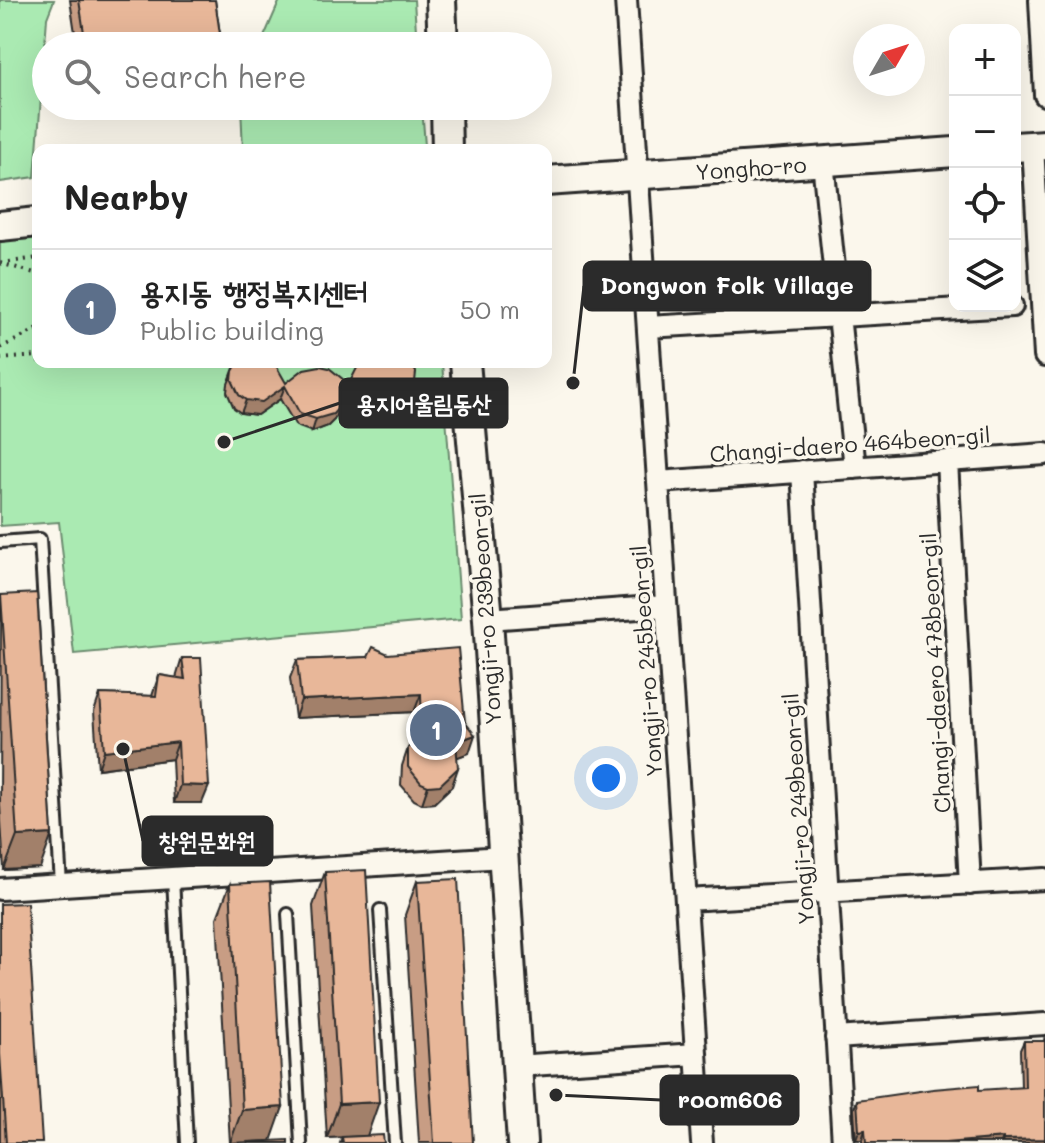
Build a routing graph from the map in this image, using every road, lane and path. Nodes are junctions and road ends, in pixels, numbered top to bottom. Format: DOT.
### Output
graph roads {
  1 [pos="441,0"];
  2 [pos="626,0"];
  3 [pos="1040,0"];
  4 [pos="442,32"];
  5 [pos="1045,95"];
  6 [pos="446,120"];
  7 [pos="447,144"];
  8 [pos="1031,146"];
  9 [pos="949,152"];
  10 [pos="823,162"];
  11 [pos="638,176"];
  12 [pos="552,181"];
  13 [pos="32,223"];
  14 [pos="0,226"];
  15 [pos="32,259"];
  16 [pos="2,263"];
  17 [pos="32,272"];
  18 [pos="1044,304"];
  19 [pos="1021,305"];
  20 [pos="949,310"];
  21 [pos="839,316"];
  22 [pos="648,327"];
  23 [pos="32,332"];
  24 [pos="0,348"];
  25 [pos="32,356"];
  26 [pos="1045,356"];
  27 [pos="0,359"];
  28 [pos="466,368"];
  29 [pos="1045,454"];
  30 [pos="947,461"];
  31 [pos="855,468"];
  32 [pos="802,471"];
  33 [pos="658,482"];
  34 [pos="0,542"];
  35 [pos="666,606"];
  36 [pos="488,619"];
  37 [pos="503,857"];
  38 [pos="173,878"];
  39 [pos="1045,879"];
  40 [pos="970,884"];
  41 [pos="61,885"];
  42 [pos="0,889"];
  43 [pos="828,892"];
  44 [pos="686,900"];
  45 [pos="380,910"];
  46 [pos="288,914"];
  47 [pos="1045,1024"];
  48 [pos="836,1038"];
  49 [pos="696,1054"];
  50 [pos="516,1066"];
  51 [pos="187,1143"];
  52 [pos="301,1143"];
  53 [pos="395,1143"];
  54 [pos="522,1143"];
  55 [pos="702,1143"];
  56 [pos="843,1143"];
  1 -- 4 [label="street"];
  2 -- 11 [label="street, Yongji-ro 245beon-gil"];
  3 -- 5 [label="street"];
  6 -- 7 [label="street"];
  8 -- 18 [label="street"];
  9 -- 10 [label="street, Yongho-ro"];
  10 -- 11 [label="street, Yongho-ro"];
  10 -- 21 [label="street"];
  11 -- 12 [label="street, Yongho-ro"];
  11 -- 22 [label="street, Yongji-ro 245beon-gil"];
  13 -- 14 [label="street"];
  15 -- 16 [label="path"];
  16 -- 17 [label="path"];
  18 -- 19 [label="street"];
  18 -- 26 [label="street"];
  20 -- 21 [label="street"];
  21 -- 22 [label="street"];
  21 -- 31 [label="street"];
  22 -- 33 [label="street, Yongji-ro 245beon-gil"];
  23 -- 24 [label="path"];
  25 -- 27 [label="path"];
  28 -- 36 [label="street, Yongji-ro 239beon-gil"];
  29 -- 30 [label="street, Changi-daero 464beon-gil"];
  30 -- 31 [label="street, Changi-daero 464beon-gil"];
  30 -- 40 [label="street, Changi-daero 478beon-gil"];
  31 -- 32 [label="street, Changi-daero 464beon-gil"];
  32 -- 33 [label="street, Changi-daero 464beon-gil"];
  32 -- 43 [label="street, Yongji-ro 249beon-gil"];
  33 -- 35 [label="street, Yongji-ro 245beon-gil"];
  34 -- 41 [label="lane"];
  35 -- 36 [label="street"];
  35 -- 44 [label="street, Yongji-ro 245beon-gil"];
  36 -- 37 [label="street, Yongji-ro 239beon-gil"];
  37 -- 38 [label="street"];
  37 -- 50 [label="street, Yongji-ro 239beon-gil"];
  38 -- 41 [label="street"];
  38 -- 51 [label="lane"];
  39 -- 40 [label="street"];
  40 -- 43 [label="street"];
  41 -- 42 [label="street"];
  43 -- 44 [label="street"];
  43 -- 48 [label="street, Yongji-ro 249beon-gil"];
  44 -- 49 [label="street, Yongji-ro 245beon-gil"];
  45 -- 53 [label="lane"];
  46 -- 52 [label="lane"];
  47 -- 48 [label="street"];
  48 -- 56 [label="street, Yongji-ro 249beon-gil"];
  49 -- 50 [label="street"];
  49 -- 55 [label="street, Yongji-ro 245beon-gil"];
  50 -- 54 [label="street, Yongji-ro 239beon-gil"];
}
